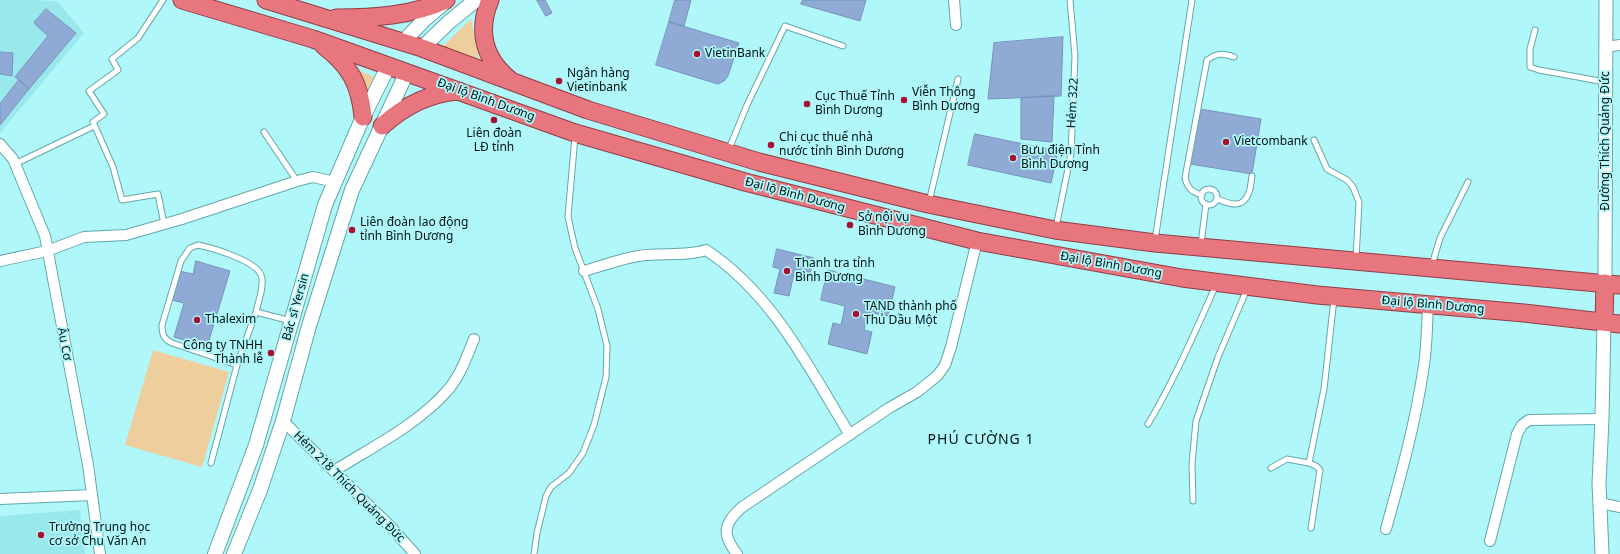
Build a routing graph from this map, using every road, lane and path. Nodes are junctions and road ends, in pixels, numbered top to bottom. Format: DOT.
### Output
graph roads {
  1 [pos="163,0"];
  2 [pos="182,0"];
  3 [pos="266,0"];
  4 [pos="447,0"];
  5 [pos="476,0"];
  6 [pos="490,0"];
  7 [pos="954,0"];
  8 [pos="1070,0"];
  9 [pos="1192,0"];
  10 [pos="1606,0"];
  11 [pos="322,18"];
  12 [pos="956,25"];
  13 [pos="1536,30"];
  14 [pos="313,39"];
  15 [pos="403,42"];
  16 [pos="1620,45"];
  17 [pos="843,46"];
  18 [pos="1606,47"];
  19 [pos="422,48"];
  20 [pos="1234,57"];
  21 [pos="389,65"];
  22 [pos="407,72"];
  23 [pos="958,79"];
  24 [pos="1606,82"];
  25 [pos="514,83"];
  26 [pos="460,91"];
  27 [pos="363,117"];
  28 [pos="94,126"];
  29 [pos="382,126"];
  30 [pos="264,132"];
  31 [pos="575,133"];
  32 [pos="1314,140"];
  33 [pos="0,144"];
  34 [pos="728,152"];
  35 [pos="16,164"];
  36 [pos="1252,176"];
  37 [pos="297,181"];
  38 [pos="335,182"];
  39 [pos="1468,182"];
  40 [pos="1202,195"];
  41 [pos="1217,199"];
  42 [pos="928,204"];
  43 [pos="1206,204"];
  44 [pos="982,215"];
  45 [pos="164,224"];
  46 [pos="1055,230"];
  47 [pos="976,242"];
  48 [pos="1155,243"];
  49 [pos="1201,248"];
  50 [pos="47,251"];
  51 [pos="0,260"];
  52 [pos="1356,262"];
  53 [pos="1431,268"];
  54 [pos="584,271"];
  55 [pos="1218,282"];
  56 [pos="1613,284"];
  57 [pos="1248,286"];
  58 [pos="1334,296"];
  59 [pos="1428,304"];
  60 [pos="256,312"];
  61 [pos="292,322"];
  62 [pos="1612,323"];
  63 [pos="309,326"];
  64 [pos="474,339"];
  65 [pos="237,365"];
  66 [pos="266,411"];
  67 [pos="1602,419"];
  68 [pos="283,420"];
  69 [pos="1148,424"];
  70 [pos="850,435"];
  71 [pos="211,463"];
  72 [pos="1308,463"];
  73 [pos="1271,468"];
  74 [pos="334,471"];
  75 [pos="92,495"];
  76 [pos="0,499"];
  77 [pos="1193,501"];
  78 [pos="1600,503"];
  79 [pos="1620,507"];
  80 [pos="1311,528"];
  81 [pos="1386,529"];
  82 [pos="225,531"];
  83 [pos="241,538"];
  84 [pos="1490,541"];
  85 [pos="100,554"];
  86 [pos="215,554"];
  87 [pos="234,554"];
  88 [pos="415,554"];
  89 [pos="534,554"];
  90 [pos="737,554"];
  91 [pos="1602,554"];
  1 -- 28 [label="lane"];
  2 -- 14 [label="highway, Đại lộ Bình Dương"];
  3 -- 11 [label="highway, Đại lộ Bình Dương"];
  4 -- 11 [label="highway"];
  4 -- 15 [label="main road"];
  5 -- 19 [label="main road"];
  6 -- 25 [label="highway"];
  7 -- 12 [label="street"];
  8 -- 46 [label="lane, Hẻm 322"];
  9 -- 48 [label="lane"];
  10 -- 18 [label="street, Đường Thích Quảng Đức"];
  11 -- 15 [label="highway, Đại lộ Bình Dương"];
  13 -- 24 [label="lane"];
  14 -- 21 [label="highway, Đại lộ Bình Dương"];
  14 -- 27 [label="highway"];
  15 -- 19 [label="highway, Đại lộ Bình Dương"];
  15 -- 21 [label="highway"];
  16 -- 18 [label="street"];
  17 -- 34 [label="lane"];
  18 -- 24 [label="street, Đường Thích Quảng Đức"];
  19 -- 22 [label="highway"];
  19 -- 25 [label="highway, Đại lộ Bình Dương"];
  20 -- 40 [label="lane"];
  21 -- 22 [label="highway, Đại lộ Bình Dương"];
  21 -- 27 [label="main road, Bác sĩ Yersin"];
  22 -- 26 [label="highway, Đại lộ Bình Dương"];
  22 -- 29 [label="main road, Bác sĩ Yersin"];
  23 -- 42 [label="lane"];
  24 -- 56 [label="street, Đường Thích Quảng Đức"];
  25 -- 34 [label="highway, Đại lộ Bình Dương"];
  26 -- 29 [label="highway"];
  26 -- 31 [label="highway, Đại lộ Bình Dương"];
  27 -- 38 [label="main road, Bác sĩ Yersin"];
  28 -- 35 [label="lane"];
  28 -- 45 [label="lane"];
  29 -- 63 [label="main road, Bác sĩ Yersin"];
  30 -- 37 [label="lane"];
  31 -- 47 [label="highway, Đại lộ Bình Dương"];
  31 -- 54 [label="lane"];
  32 -- 52 [label="lane"];
  33 -- 35 [label="street, Âu Cơ"];
  34 -- 42 [label="highway, Đại lộ Bình Dương"];
  35 -- 50 [label="street, Âu Cơ"];
  36 -- 41 [label="lane"];
  37 -- 38 [label="street"];
  37 -- 45 [label="street"];
  38 -- 61 [label="main road, Bác sĩ Yersin"];
  39 -- 53 [label="lane"];
  40 -- 41 [label="lane"];
  40 -- 43 [label="lane"];
  41 -- 43 [label="lane"];
  42 -- 44 [label="highway, Đại lộ Bình Dương"];
  43 -- 49 [label="lane"];
  44 -- 46 [label="highway, Đại lộ Bình Dương"];
  44 -- 47 [label="highway"];
  45 -- 50 [label="street"];
  46 -- 48 [label="highway, Đại lộ Bình Dương"];
  47 -- 55 [label="highway, Đại lộ Bình Dương"];
  47 -- 70 [label="street"];
  48 -- 49 [label="highway, Đại lộ Bình Dương"];
  49 -- 52 [label="highway, Đại lộ Bình Dương"];
  50 -- 51 [label="street"];
  50 -- 75 [label="street, Âu Cơ"];
  52 -- 53 [label="highway, Đại lộ Bình Dương"];
  53 -- 56 [label="highway, Đại lộ Bình Dương"];
  54 -- 70 [label="street"];
  54 -- 89 [label="lane"];
  55 -- 57 [label="highway, Đại lộ Bình Dương"];
  55 -- 69 [label="lane"];
  56 -- 62 [label="highway"];
  57 -- 58 [label="highway, Đại lộ Bình Dương"];
  57 -- 77 [label="lane"];
  58 -- 59 [label="highway, Đại lộ Bình Dương"];
  58 -- 72 [label="lane"];
  59 -- 62 [label="highway, Đại lộ Bình Dương"];
  59 -- 81 [label="street"];
  60 -- 61 [label="lane"];
  60 -- 65 [label="lane"];
  60 -- 65 [label="lane"];
  61 -- 63 [label="main road"];
  61 -- 66 [label="main road, Bác sĩ Yersin"];
  62 -- 67 [label="street"];
  63 -- 68 [label="main road, Bác sĩ Yersin"];
  64 -- 74 [label="street"];
  65 -- 71 [label="lane"];
  66 -- 68 [label="main road"];
  66 -- 82 [label="main road, Bác sĩ Yersin"];
  67 -- 78 [label="street"];
  67 -- 84 [label="street"];
  68 -- 74 [label="street, Hẻm 218 Thích Quảng Đức"];
  68 -- 83 [label="main road, Bác sĩ Yersin"];
  70 -- 90 [label="street"];
  72 -- 73 [label="lane"];
  72 -- 80 [label="lane"];
  74 -- 88 [label="street, Hẻm 218 Thích Quảng Đức"];
  75 -- 76 [label="street"];
  75 -- 85 [label="street, Âu Cơ"];
  78 -- 79 [label="street"];
  78 -- 91 [label="street"];
  82 -- 83 [label="main road"];
  82 -- 86 [label="main road, Bác sĩ Yersin"];
  83 -- 87 [label="main road, Bác sĩ Yersin"];
}
